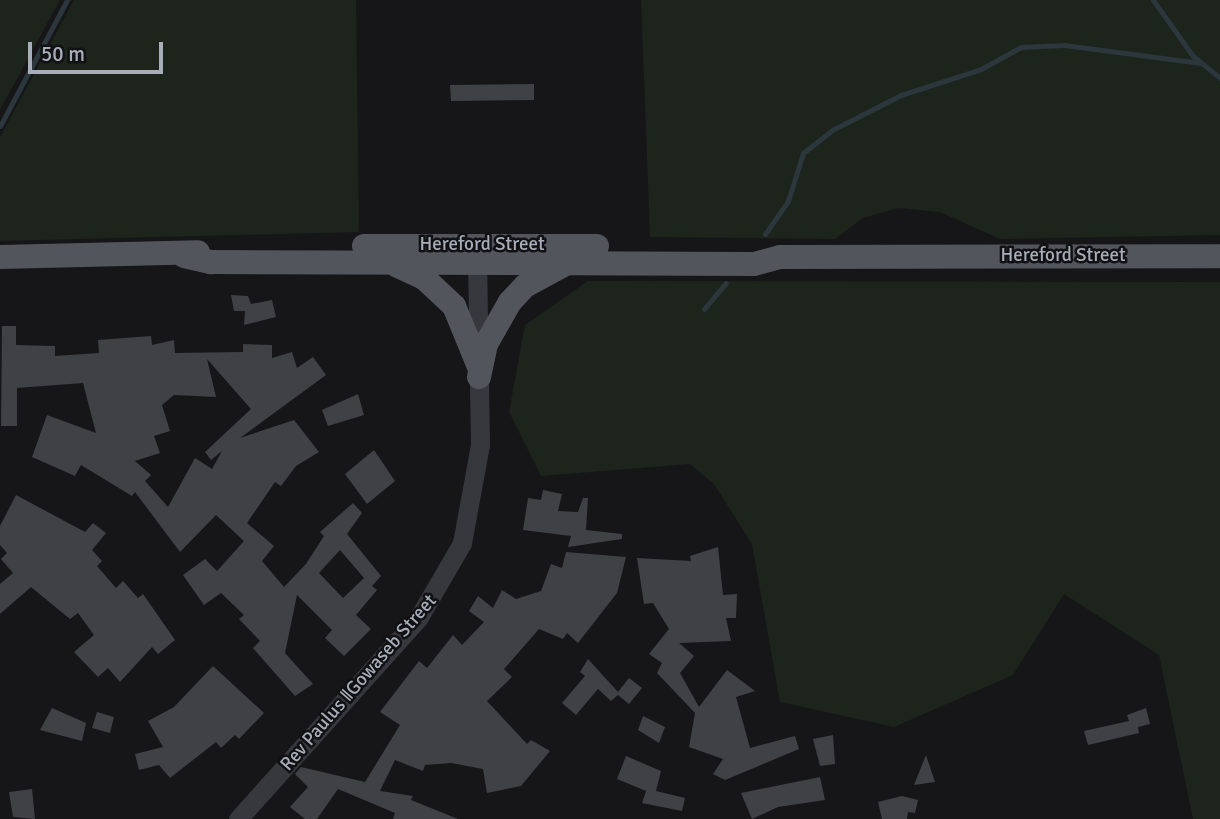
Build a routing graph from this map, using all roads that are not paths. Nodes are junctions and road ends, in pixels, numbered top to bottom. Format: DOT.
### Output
graph roads {
  1 [pos="477,253"];
  2 [pos="184,256"];
  3 [pos="1220,256"];
  4 [pos="0,257"];
  5 [pos="780,257"];
  6 [pos="387,262"];
  7 [pos="576,262"];
  8 [pos="479,372"];
  9 [pos="238,819"];
  1 -- 2 [label="main road, Hereford Street"];
  1 -- 5 [label="main road, Hereford Street"];
  1 -- 6 [label="main road, Hereford Street"];
  1 -- 7 [label="main road, Hereford Street"];
  1 -- 8 [label="street, Rev Paulus ǁGowaseb Street"];
  2 -- 4 [label="main road, Hereford Street"];
  2 -- 6 [label="main road, Hereford Street"];
  3 -- 5 [label="main road, Hereford Street"];
  5 -- 7 [label="main road, Hereford Street"];
  6 -- 8 [label="main road"];
  7 -- 8 [label="main road"];
  8 -- 9 [label="street, Rev Paulus ǁGowaseb Street"];
}
